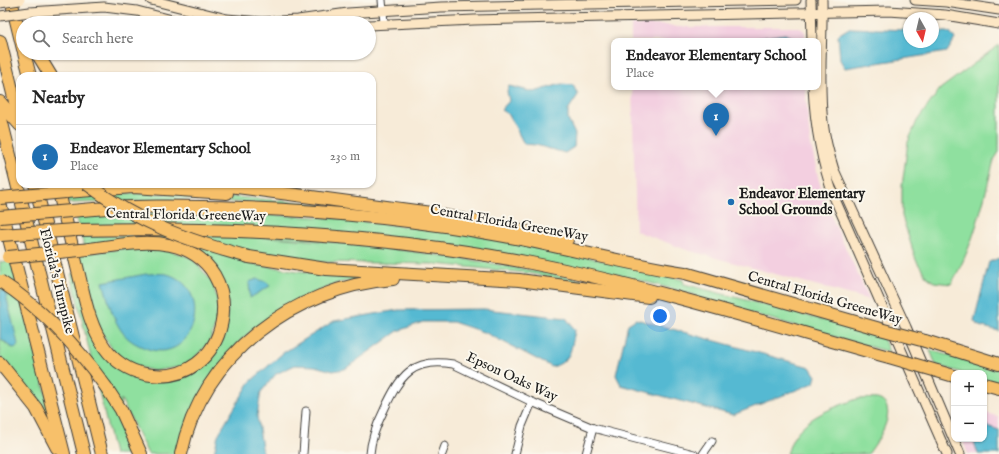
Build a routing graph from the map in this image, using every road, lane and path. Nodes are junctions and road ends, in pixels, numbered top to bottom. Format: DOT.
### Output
graph roads {
  1 [pos="12,0"];
  2 [pos="15,0"];
  3 [pos="20,0"];
  4 [pos="151,0"];
  5 [pos="382,0"];
  6 [pos="796,0"];
  7 [pos="811,0"];
  8 [pos="822,0"];
  9 [pos="914,0"];
  10 [pos="0,3"];
  11 [pos="383,10"];
  12 [pos="999,10"];
  13 [pos="812,12"];
  14 [pos="822,12"];
  15 [pos="0,16"];
  16 [pos="21,16"];
  17 [pos="159,16"];
  18 [pos="215,16"];
  19 [pos="322,16"];
  20 [pos="16,18"];
  21 [pos="384,23"];
  22 [pos="376,24"];
  23 [pos="999,24"];
  24 [pos="812,38"];
  25 [pos="0,41"];
  26 [pos="26,60"];
  27 [pos="41,60"];
  28 [pos="29,72"];
  29 [pos="49,72"];
  30 [pos="813,90"];
  31 [pos="0,102"];
  32 [pos="16,107"];
  33 [pos="0,115"];
  34 [pos="16,119"];
  35 [pos="16,180"];
  36 [pos="18,188"];
  37 [pos="36,188"];
  38 [pos="58,188"];
  39 [pos="93,188"];
  40 [pos="107,188"];
  41 [pos="165,188"];
  42 [pos="243,188"];
  43 [pos="0,198"];
  44 [pos="0,203"];
  45 [pos="361,204"];
  46 [pos="0,217"];
  47 [pos="1,235"];
  48 [pos="73,251"];
  49 [pos="73,251"];
  50 [pos="73,251"];
  51 [pos="73,251"];
  52 [pos="4,258"];
  53 [pos="685,273"];
  54 [pos="440,274"];
  55 [pos="0,281"];
  56 [pos="715,308"];
  57 [pos="0,363"];
  58 [pos="999,364"];
  59 [pos="951,375"];
  60 [pos="987,385"];
  61 [pos="999,388"];
  62 [pos="532,402"];
  63 [pos="306,411"];
  64 [pos="593,428"];
  65 [pos="712,441"];
  66 [pos="445,446"];
  67 [pos="59,454"];
  68 [pos="64,454"];
  69 [pos="84,454"];
  70 [pos="102,454"];
  71 [pos="141,454"];
  72 [pos="181,454"];
  73 [pos="303,454"];
  74 [pos="370,454"];
  75 [pos="442,454"];
  76 [pos="515,454"];
  77 [pos="586,454"];
  78 [pos="694,454"];
  79 [pos="703,454"];
  80 [pos="947,454"];
  81 [pos="960,454"];
  1 -- 20 [label="highway"];
  2 -- 16 [label="highway"];
  3 -- 10 [label="main road, bridge"];
  4 -- 18 [label="main road"];
  5 -- 11 [label="street"];
  6 -- 11 [label="main road"];
  7 -- 13 [label="main road"];
  8 -- 14 [label="main road"];
  9 -- 12 [label="main road"];
  11 -- 19 [label="main road"];
  11 -- 21 [label="street"];
  13 -- 14 [label="main road"];
  13 -- 21 [label="main road"];
  13 -- 24 [label="main road"];
  14 -- 23 [label="main road"];
  14 -- 81 [label="main road"];
  15 -- 17 [label="main road, bridge"];
  21 -- 22 [label="main road"];
  25 -- 32 [label="highway"];
  26 -- 28 [label="highway"];
  27 -- 29 [label="highway"];
  30 -- 80 [label="main road"];
  31 -- 34 [label="highway"];
  33 -- 35 [label="highway, Florida's Turnpike"];
  36 -- 69 [label="highway, Florida's Turnpike"];
  37 -- 70 [label="highway, Florida's Turnpike"];
  38 -- 48 [label="highway, bridge"];
  39 -- 54 [label="highway, bridge"];
  40 -- 43 [label="highway, bridge"];
  41 -- 45 [label="highway, bridge"];
  42 -- 45 [label="highway"];
  44 -- 68 [label="highway"];
  45 -- 53 [label="highway"];
  46 -- 53 [label="highway, Central Florida GreeneWay, bridge"];
  47 -- 56 [label="highway, Central Florida GreeneWay, bridge"];
  49 -- 50 [label="highway, bridge"];
  51 -- 52 [label="highway, bridge"];
  53 -- 58 [label="highway, Central Florida GreeneWay, bridge"];
  54 -- 56 [label="highway"];
  54 -- 72 [label="highway"];
  55 -- 71 [label="highway, bridge"];
  56 -- 59 [label="highway, Central Florida GreeneWay, bridge"];
  57 -- 67 [label="highway"];
  60 -- 61 [label="highway"];
  62 -- 64 [label="street, Epson Oaks Way"];
  62 -- 74 [label="street, Epson Oaks Way"];
  62 -- 76 [label="street"];
  63 -- 73 [label="street"];
  64 -- 77 [label="street"];
  64 -- 78 [label="street, Epson Oaks Way"];
  65 -- 79 [label="street"];
  66 -- 75 [label="street"];
}
